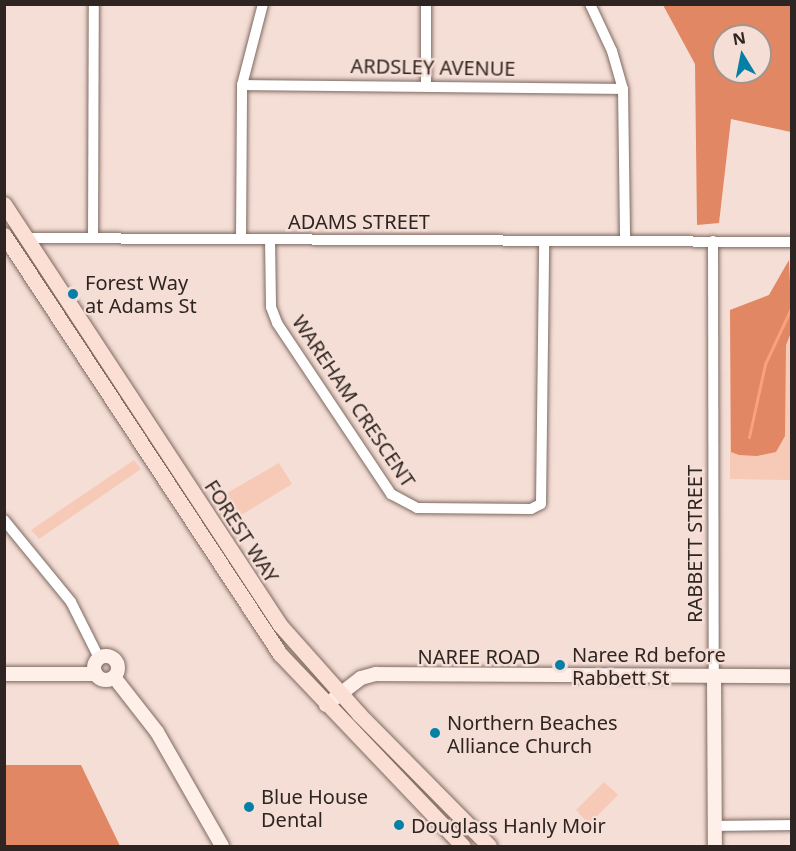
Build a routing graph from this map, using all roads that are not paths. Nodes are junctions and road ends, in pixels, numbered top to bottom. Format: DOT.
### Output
graph roads {
  1 [pos="94,4"];
  2 [pos="263,4"];
  3 [pos="426,4"];
  4 [pos="590,4"];
  5 [pos="426,84"];
  6 [pos="242,85"];
  7 [pos="623,89"];
  8 [pos="4,204"];
  9 [pos="5,237"];
  10 [pos="24,238"];
  11 [pos="93,238"];
  12 [pos="242,239"];
  13 [pos="270,240"];
  14 [pos="625,240"];
  15 [pos="544,241"];
  16 [pos="713,241"];
  17 [pos="792,242"];
  18 [pos="4,520"];
  19 [pos="99,658"];
  20 [pos="4,674"];
  21 [pos="96,674"];
  22 [pos="714,676"];
  23 [pos="792,676"];
  24 [pos="114,677"];
  25 [pos="339,693"];
  26 [pos="326,705"];
  27 [pos="792,825"];
  28 [pos="715,826"];
  29 [pos="482,844"];
  30 [pos="222,846"];
  31 [pos="463,846"];
  32 [pos="715,846"];
  1 -- 11 [label="street"];
  2 -- 6 [label="street"];
  3 -- 5 [label="street"];
  4 -- 7 [label="street"];
  5 -- 6 [label="street, ARDSLEY AVENUE"];
  5 -- 7 [label="street, ARDSLEY AVENUE"];
  6 -- 12 [label="street"];
  7 -- 14 [label="street"];
  8 -- 10 [label="main road, FOREST WAY"];
  9 -- 10 [label="street, ADAMS STREET"];
  9 -- 26 [label="main road, FOREST WAY"];
  10 -- 11 [label="street, ADAMS STREET"];
  10 -- 25 [label="main road, FOREST WAY"];
  11 -- 12 [label="street, ADAMS STREET"];
  12 -- 13 [label="street, ADAMS STREET"];
  13 -- 15 [label="street, ADAMS STREET"];
  13 -- 15 [label="street, WAREHAM CRESCENT"];
  14 -- 15 [label="street, ADAMS STREET"];
  14 -- 16 [label="street, ADAMS STREET"];
  16 -- 17 [label="street, ADAMS STREET"];
  16 -- 22 [label="street, RABBETT STREET"];
  18 -- 19 [label="street"];
  19 -- 21 [label="street"];
  19 -- 24 [label="street"];
  20 -- 21 [label="street"];
  21 -- 24 [label="street"];
  22 -- 23 [label="street, NAREE ROAD"];
  22 -- 25 [label="street, NAREE ROAD"];
  22 -- 28 [label="street, RABBETT STREET"];
  24 -- 30 [label="street"];
  25 -- 26 [label="street, NAREE ROAD"];
  25 -- 29 [label="main road, FOREST WAY"];
  26 -- 31 [label="main road, FOREST WAY"];
  27 -- 28 [label="street"];
  28 -- 32 [label="street, RABBETT STREET"];
}
